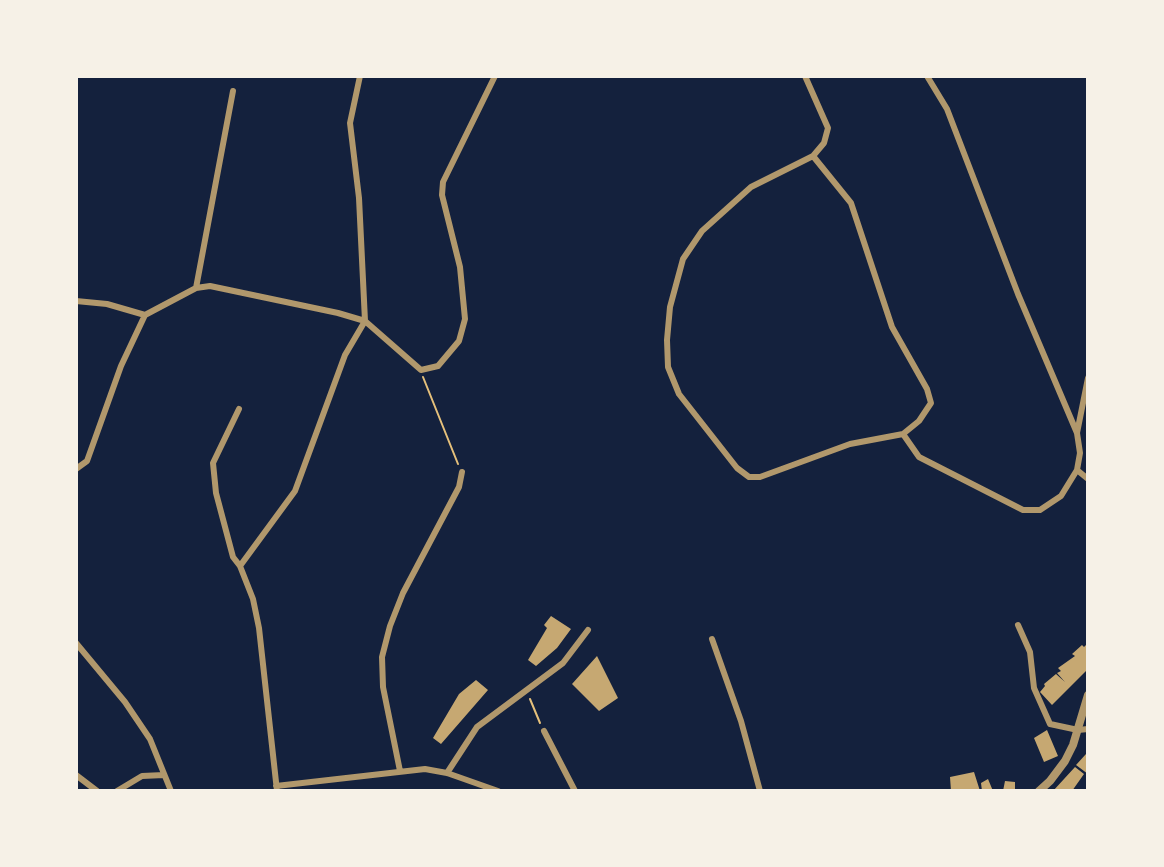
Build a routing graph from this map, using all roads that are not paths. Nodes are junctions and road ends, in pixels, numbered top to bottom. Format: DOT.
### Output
graph roads {
  1 [pos="360,76"];
  2 [pos="495,76"];
  3 [pos="805,76"];
  4 [pos="927,76"];
  5 [pos="233,91"];
  6 [pos="813,156"];
  7 [pos="196,288"];
  8 [pos="76,301"];
  9 [pos="145,315"];
  10 [pos="365,321"];
  11 [pos="1088,378"];
  12 [pos="239,409"];
  13 [pos="1077,433"];
  14 [pos="903,434"];
  15 [pos="76,469"];
  16 [pos="1077,470"];
  17 [pos="462,472"];
  18 [pos="1088,479"];
  19 [pos="240,566"];
  20 [pos="1018,625"];
  21 [pos="588,630"];
  22 [pos="712,639"];
  23 [pos="76,643"];
  24 [pos="1088,695"];
  25 [pos="1088,729"];
  26 [pos="1078,730"];
  27 [pos="544,731"];
  28 [pos="400,771"];
  29 [pos="447,773"];
  30 [pos="76,775"];
  31 [pos="164,775"];
  32 [pos="277,789"];
  33 [pos="97,791"];
  34 [pos="117,791"];
  35 [pos="171,791"];
  36 [pos="498,791"];
  37 [pos="575,791"];
  38 [pos="760,791"];
  39 [pos="1039,791"];
  1 -- 10 [label="street"];
  2 -- 10 [label="street"];
  3 -- 6 [label="street"];
  4 -- 13 [label="street"];
  5 -- 7 [label="street"];
  6 -- 14 [label="street"];
  6 -- 14 [label="street"];
  7 -- 9 [label="street"];
  7 -- 10 [label="street"];
  8 -- 9 [label="street"];
  9 -- 15 [label="street"];
  10 -- 19 [label="street"];
  11 -- 13 [label="street"];
  12 -- 19 [label="street"];
  13 -- 16 [label="street"];
  14 -- 16 [label="street"];
  16 -- 18 [label="street"];
  17 -- 28 [label="street"];
  19 -- 32 [label="street"];
  20 -- 26 [label="street"];
  21 -- 29 [label="street"];
  22 -- 38 [label="street"];
  23 -- 31 [label="street"];
  24 -- 26 [label="street"];
  25 -- 26 [label="street"];
  26 -- 39 [label="street"];
  27 -- 37 [label="street"];
  28 -- 29 [label="street"];
  28 -- 32 [label="street"];
  29 -- 36 [label="street"];
  30 -- 33 [label="street"];
  31 -- 34 [label="street"];
  31 -- 35 [label="street"];
}
